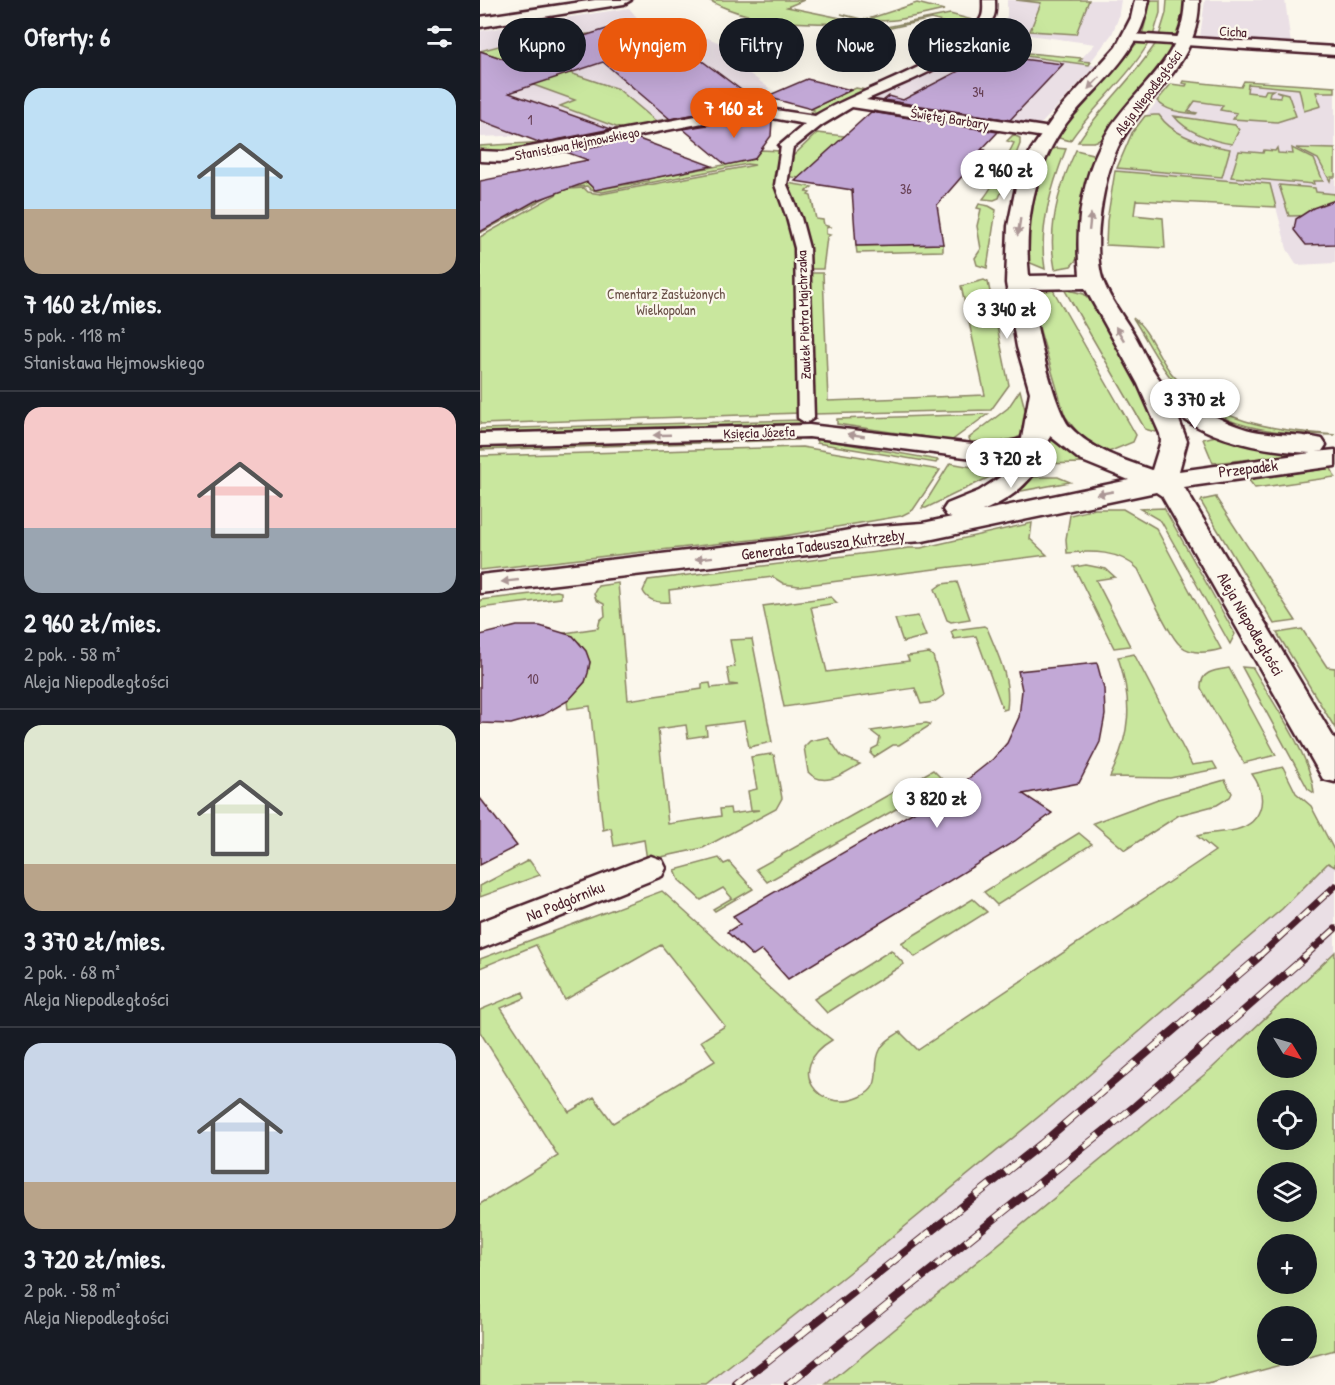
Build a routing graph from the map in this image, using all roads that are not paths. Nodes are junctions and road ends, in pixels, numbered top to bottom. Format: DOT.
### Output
graph roads {
  1 [pos="560,0"];
  2 [pos="624,0"];
  3 [pos="1142,0"];
  4 [pos="1192,0"];
  5 [pos="990,6"];
  6 [pos="480,12"];
  7 [pos="480,22"];
  8 [pos="1130,38"];
  9 [pos="1184,42"];
  10 [pos="1335,51"];
  11 [pos="850,102"];
  12 [pos="816,121"];
  13 [pos="1051,133"];
  14 [pos="787,146"];
  15 [pos="480,156"];
  16 [pos="1092,280"];
  17 [pos="1017,282"];
  18 [pos="1150,384"];
  19 [pos="1042,388"];
  20 [pos="806,418"];
  21 [pos="480,440"];
  22 [pos="1035,442"];
  23 [pos="1335,446"];
  24 [pos="1335,458"];
  25 [pos="1162,482"];
  26 [pos="866,537"];
  27 [pos="480,584"];
  28 [pos="1335,770"];
  29 [pos="651,868"];
  30 [pos="480,936"];
  1 -- 6 [label="street"];
  2 -- 7 [label="street"];
  3 -- 8 [label="street, Aleja Niepodległości"];
  4 -- 9 [label="street, Aleja Niepodległości"];
  5 -- 11 [label="street"];
  8 -- 9 [label="street, Cicha"];
  8 -- 13 [label="street, Aleja Niepodległości, one-way"];
  9 -- 10 [label="street, Cicha"];
  16 -- 9 [label="street, Aleja Niepodległości, one-way"];
  11 -- 12 [label="street"];
  11 -- 13 [label="street, Świętej Barbary"];
  12 -- 14 [label="street"];
  12 -- 15 [label="street, Stanisława Hejmowskiego"];
  13 -- 17 [label="street, Aleja Niepodległości, one-way"];
  14 -- 20 [label="street, Zaułek Piotra Majchrzaka"];
  16 -- 17 [label="street"];
  18 -- 16 [label="street, Aleja Niepodległości, one-way"];
  17 -- 19 [label="street, Aleja Niepodległości"];
  18 -- 23 [label="street"];
  18 -- 25 [label="street, Aleja Niepodległości"];
  19 -- 22 [label="street, Aleja Niepodległości"];
  19 -- 25 [label="street, Aleja Niepodległości"];
  22 -- 21 [label="street, Księcia Józefa, one-way"];
  22 -- 26 [label="street, Aleja Niepodległości"];
  24 -- 25 [label="street, Przepadek"];
  25 -- 26 [label="street, Generała Tadeusza Kutrzeby, one-way"];
  25 -- 28 [label="street, Aleja Niepodległości"];
  26 -- 27 [label="street, Generała Tadeusza Kutrzeby, one-way"];
  29 -- 30 [label="street, Na Podgórniku"];
}
